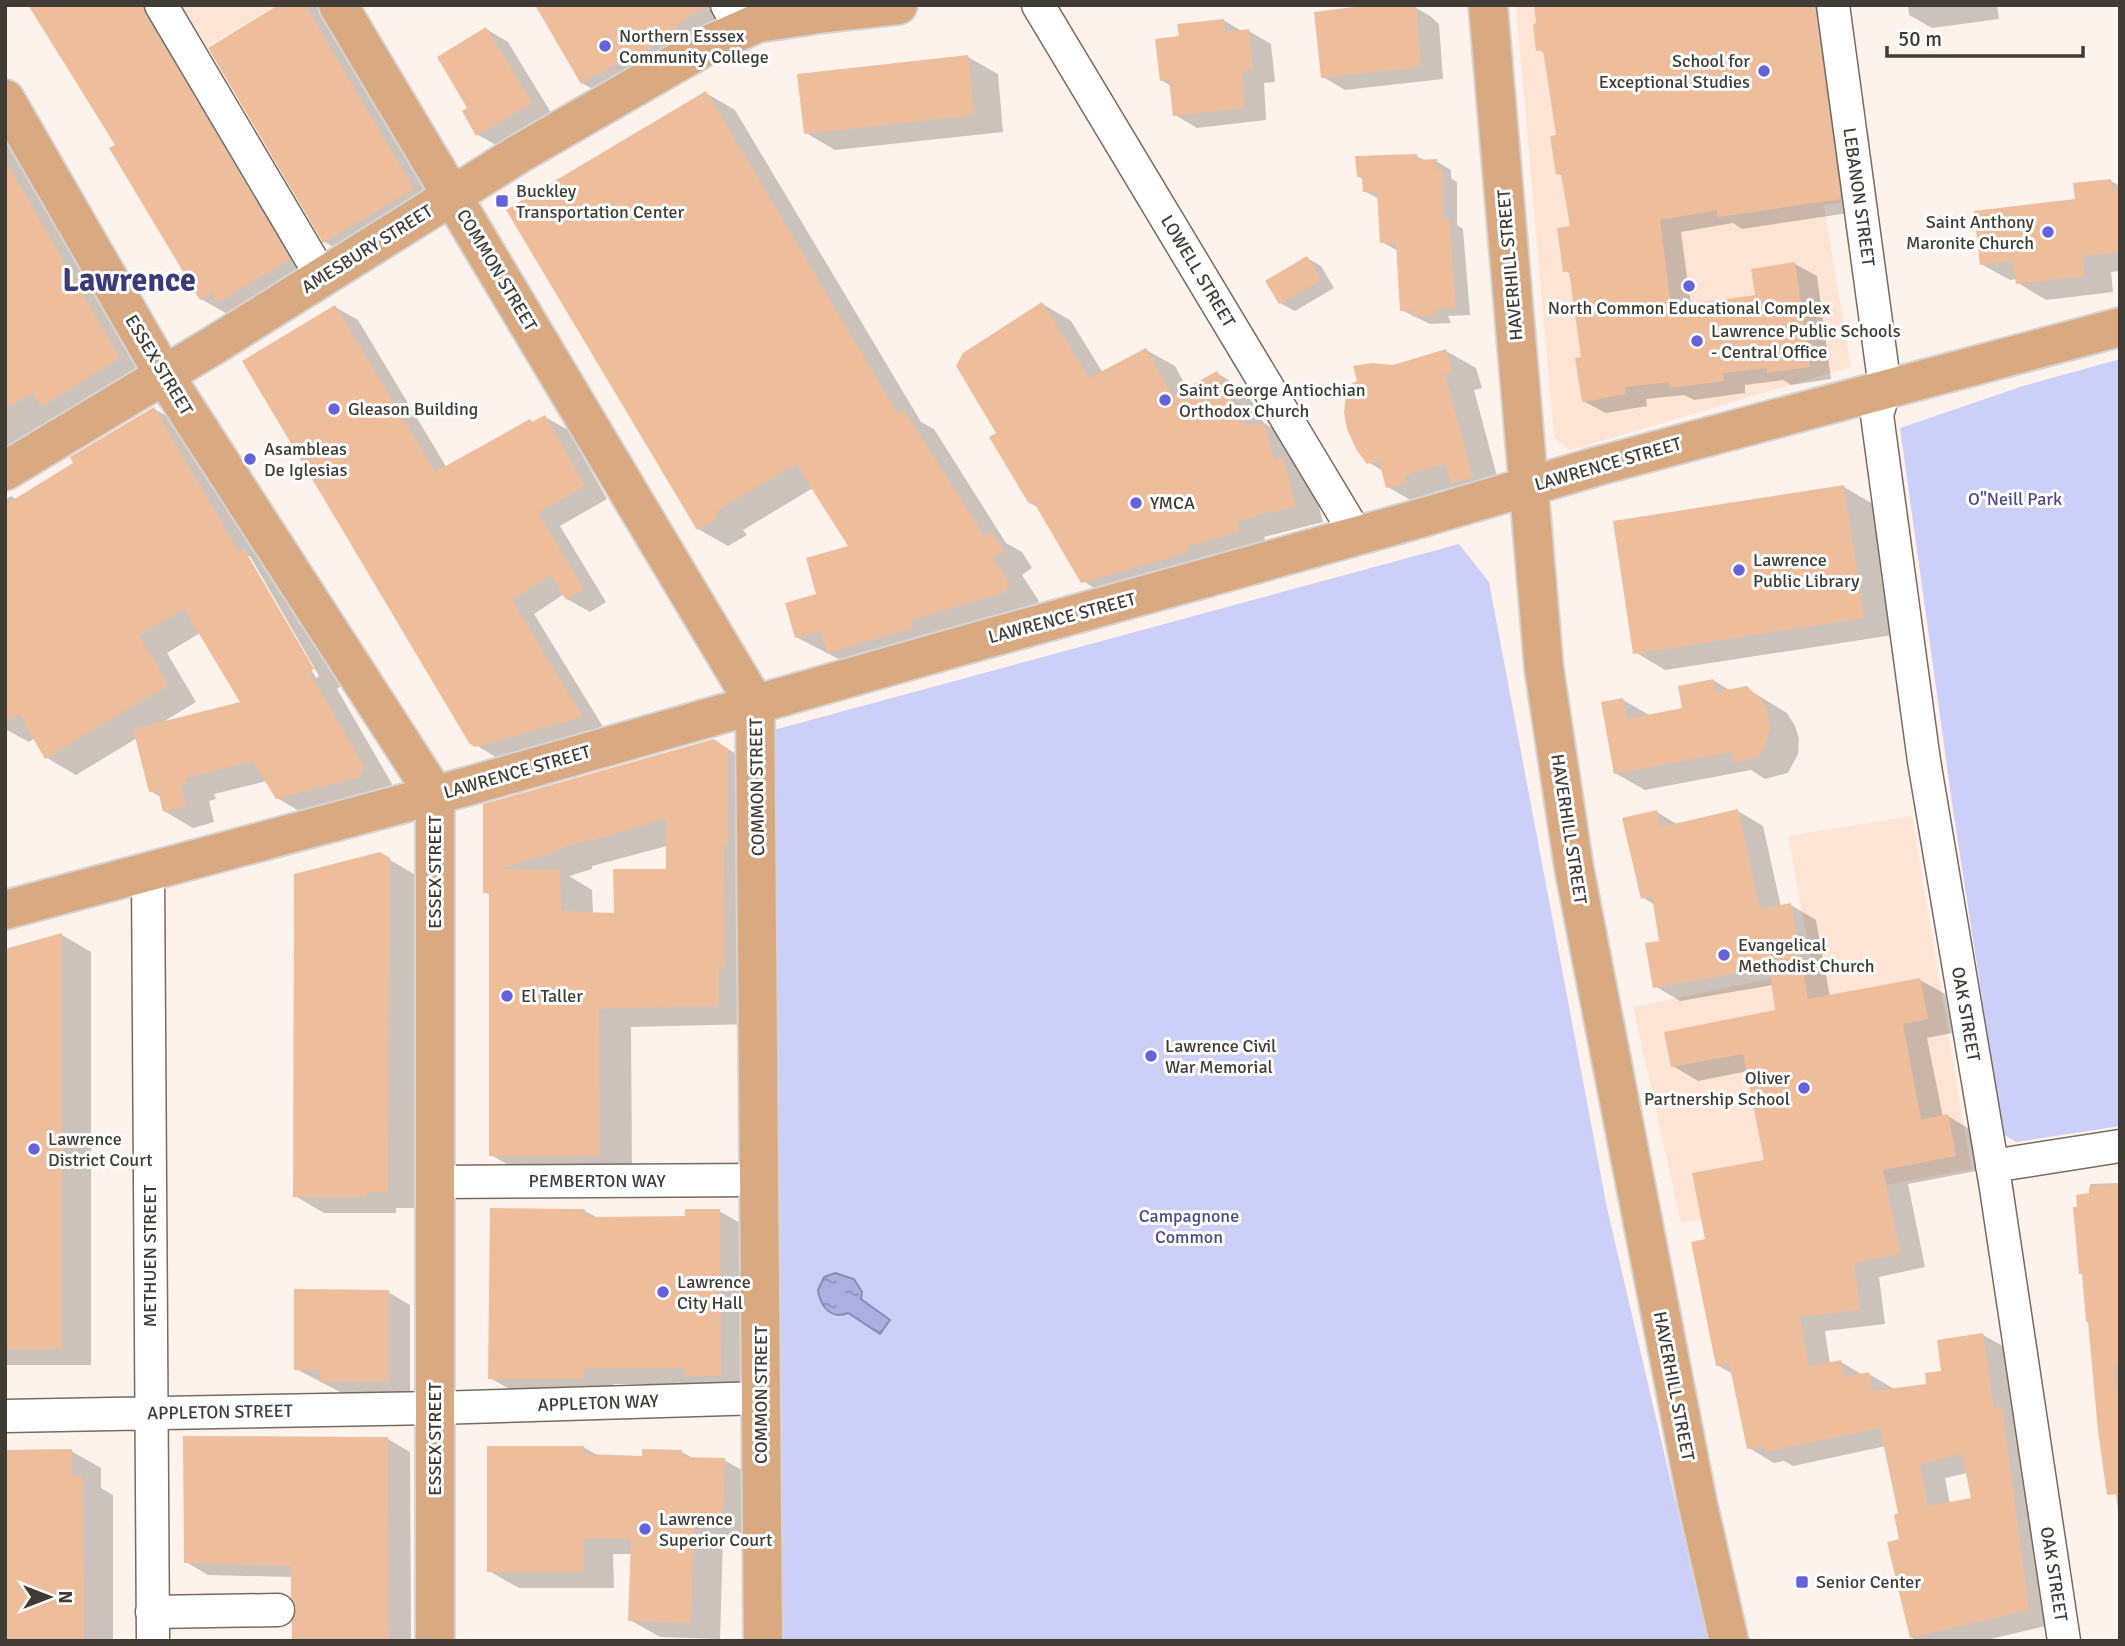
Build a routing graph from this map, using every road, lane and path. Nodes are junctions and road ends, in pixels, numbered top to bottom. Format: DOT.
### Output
graph roads {
  1 [pos="161,5"];
  2 [pos="338,5"];
  3 [pos="898,5"];
  4 [pos="1038,5"];
  5 [pos="1488,5"];
  6 [pos="1833,5"];
  7 [pos="735,18"];
  8 [pos="5,99"];
  9 [pos="452,196"];
  10 [pos="322,277"];
  11 [pos="2120,327"];
  12 [pos="164,375"];
  13 [pos="1885,388"];
  14 [pos="5,471"];
  15 [pos="1529,487"];
  16 [pos="1357,536"];
  17 [pos="755,704"];
  18 [pos="435,795"];
  19 [pos="148,872"];
  20 [pos="5,911"];
  21 [pos="2120,1146"];
  22 [pos="1992,1166"];
  23 [pos="760,1180"];
  24 [pos="435,1182"];
  25 [pos="761,1398"];
  26 [pos="435,1408"];
  27 [pos="151,1414"];
  28 [pos="5,1416"];
  29 [pos="278,1610"];
  30 [pos="153,1626"];
  31 [pos="435,1641"];
  32 [pos="763,1641"];
  33 [pos="1729,1641"];
  34 [pos="2064,1641"];
  1 -- 10 [label="street"];
  2 -- 9 [label="main road, COMMON STREET"];
  3 -- 7 [label="main road, AMESBURY STREET"];
  4 -- 16 [label="street, LOWELL STREET"];
  5 -- 15 [label="main road, HAVERHILL STREET"];
  6 -- 13 [label="street, LEBANON STREET"];
  7 -- 9 [label="main road, AMESBURY STREET"];
  8 -- 12 [label="main road, ESSEX STREET"];
  9 -- 10 [label="main road, AMESBURY STREET"];
  9 -- 17 [label="main road, COMMON STREET"];
  10 -- 12 [label="main road, AMESBURY STREET"];
  11 -- 13 [label="main road, LAWRENCE STREET"];
  12 -- 14 [label="main road, AMESBURY STREET"];
  12 -- 18 [label="main road, ESSEX STREET"];
  13 -- 15 [label="main road, LAWRENCE STREET"];
  13 -- 22 [label="street, OAK STREET"];
  15 -- 16 [label="main road, LAWRENCE STREET"];
  15 -- 33 [label="main road, HAVERHILL STREET"];
  16 -- 17 [label="main road, LAWRENCE STREET"];
  17 -- 18 [label="main road, LAWRENCE STREET"];
  17 -- 23 [label="main road, COMMON STREET"];
  18 -- 19 [label="main road, LAWRENCE STREET"];
  18 -- 24 [label="main road, ESSEX STREET"];
  19 -- 20 [label="main road, LAWRENCE STREET"];
  19 -- 27 [label="street, METHUEN STREET"];
  21 -- 22 [label="street"];
  22 -- 34 [label="street, OAK STREET"];
  23 -- 24 [label="street, PEMBERTON WAY"];
  23 -- 25 [label="main road, COMMON STREET"];
  24 -- 26 [label="main road, ESSEX STREET"];
  25 -- 26 [label="street, APPLETON WAY"];
  25 -- 32 [label="main road, COMMON STREET"];
  26 -- 27 [label="street, APPLETON STREET"];
  26 -- 31 [label="main road, ESSEX STREET"];
  27 -- 28 [label="street, APPLETON STREET"];
  27 -- 30 [label="street, METHUEN STREET"];
  29 -- 30 [label="street"];
}
